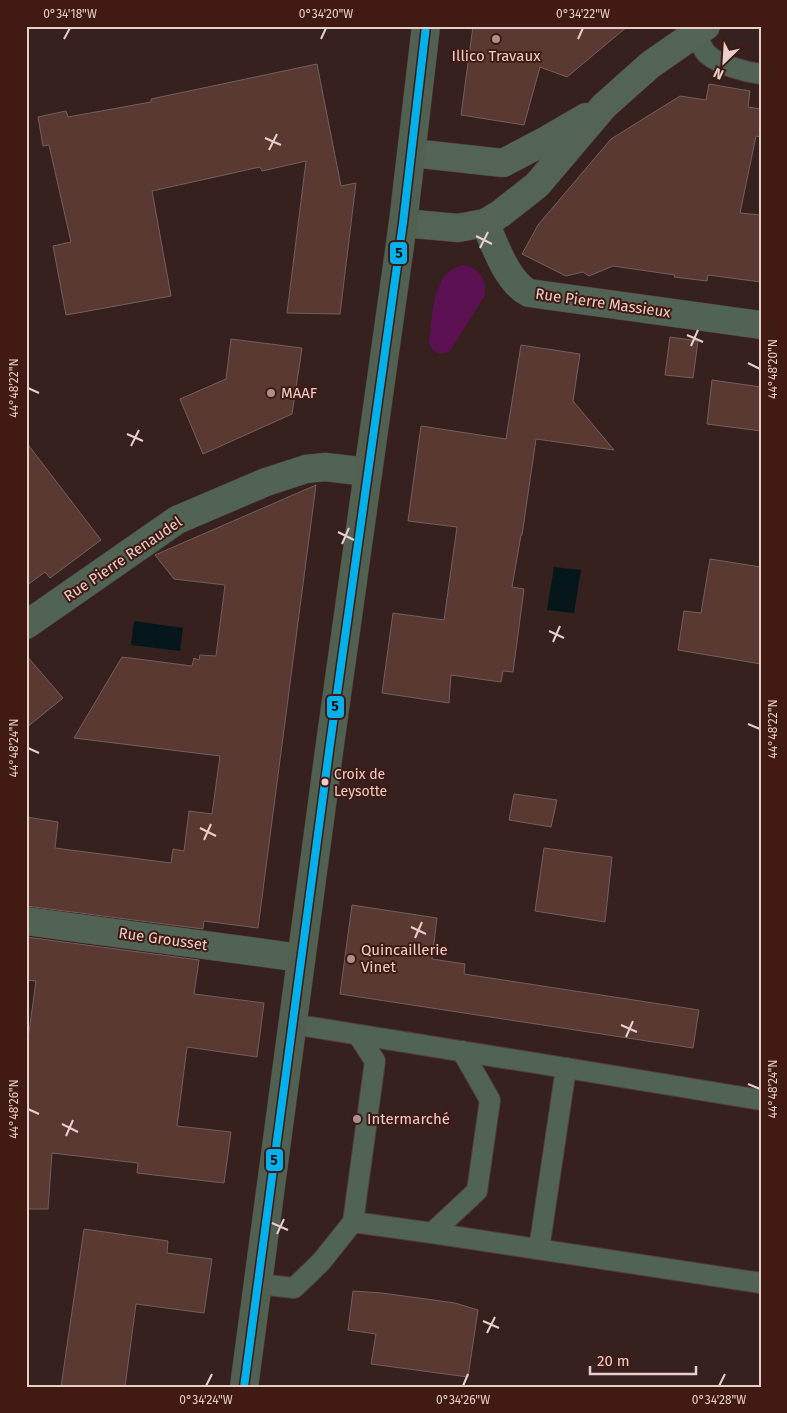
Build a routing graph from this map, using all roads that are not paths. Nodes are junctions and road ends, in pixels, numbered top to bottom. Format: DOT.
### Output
graph roads {
  1 [pos="426,26"];
  2 [pos="701,29"];
  3 [pos="761,74"];
  4 [pos="604,106"];
  5 [pos="412,153"];
  6 [pos="502,163"];
  7 [pos="513,203"];
  8 [pos="403,223"];
  9 [pos="485,223"];
  10 [pos="761,325"];
  11 [pos="368,472"];
  12 [pos="26,624"];
  13 [pos="26,921"];
  14 [pos="301,958"];
  15 [pos="292,1024"];
  16 [pos="358,1035"];
  17 [pos="462,1052"];
  18 [pos="566,1068"];
  19 [pos="761,1100"];
  20 [pos="353,1222"];
  21 [pos="432,1233"];
  22 [pos="539,1250"];
  23 [pos="761,1283"];
  24 [pos="259,1284"];
  25 [pos="244,1387"];
  1 -- 5 [label="main road"];
  2 -- 3 [label="lane"];
  2 -- 4 [label="street"];
  4 -- 6 [label="street"];
  4 -- 7 [label="street"];
  5 -- 6 [label="street"];
  5 -- 8 [label="main road"];
  6 -- 7 [label="street"];
  7 -- 9 [label="street"];
  8 -- 9 [label="street"];
  8 -- 11 [label="main road"];
  9 -- 10 [label="street, Rue Pierre Massieux"];
  11 -- 12 [label="street, Rue Pierre Renaudel"];
  11 -- 14 [label="main road"];
  13 -- 14 [label="street, Rue Grousset"];
  14 -- 15 [label="main road"];
  15 -- 16 [label="lane"];
  15 -- 24 [label="main road"];
  16 -- 17 [label="lane"];
  16 -- 20 [label="lane"];
  17 -- 18 [label="lane"];
  17 -- 21 [label="lane"];
  18 -- 19 [label="lane"];
  18 -- 22 [label="lane"];
  20 -- 21 [label="lane"];
  20 -- 24 [label="lane"];
  21 -- 22 [label="lane"];
  22 -- 23 [label="lane"];
  24 -- 25 [label="main road"];
}
